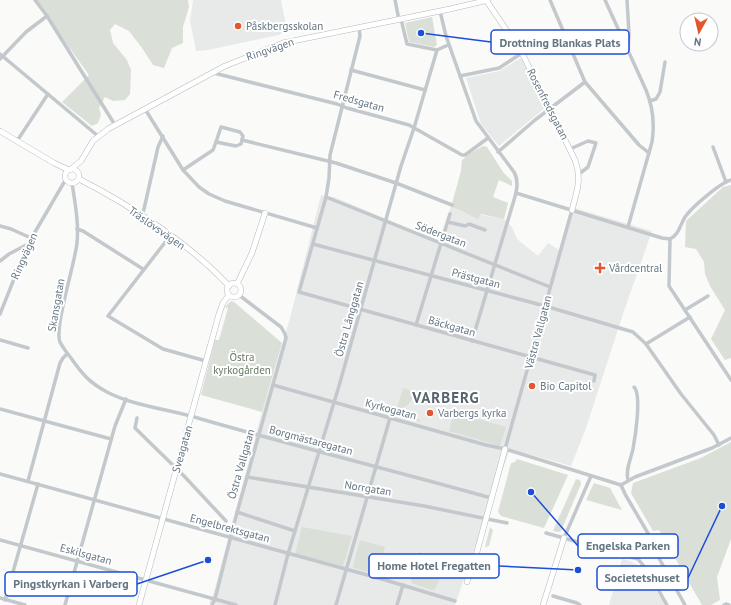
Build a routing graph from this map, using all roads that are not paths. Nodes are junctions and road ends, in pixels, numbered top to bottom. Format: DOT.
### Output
graph roads {
  1 [pos="35,0"];
  2 [pos="395,0"];
  3 [pos="472,0"];
  4 [pos="487,0"];
  5 [pos="550,0"];
  6 [pos="604,0"];
  7 [pos="627,0"];
  8 [pos="461,7"];
  9 [pos="440,11"];
  10 [pos="47,16"];
  11 [pos="400,20"];
  12 [pos="359,28"];
  13 [pos="448,45"];
  14 [pos="437,50"];
  15 [pos="628,51"];
  16 [pos="522,53"];
  17 [pos="1,56"];
  18 [pos="665,62"];
  19 [pos="351,70"];
  20 [pos="214,73"];
  21 [pos="460,76"];
  22 [pos="585,82"];
  23 [pos="425,90"];
  24 [pos="48,94"];
  25 [pos="650,101"];
  26 [pos="342,106"];
  27 [pos="550,108"];
  28 [pos="145,109"];
  29 [pos="115,125"];
  30 [pos="414,128"];
  31 [pos="0,131"];
  32 [pos="98,136"];
  33 [pos="162,136"];
  34 [pos="488,138"];
  35 [pos="242,140"];
  36 [pos="17,141"];
  37 [pos="216,142"];
  38 [pos="713,147"];
  39 [pos="570,148"];
  40 [pos="498,152"];
  41 [pos="649,153"];
  42 [pos="80,161"];
  43 [pos="329,161"];
  44 [pos="183,170"];
  45 [pos="68,173"];
  46 [pos="78,173"];
  47 [pos="579,174"];
  48 [pos="79,180"];
  49 [pos="731,180"];
  50 [pos="726,182"];
  51 [pos="72,183"];
  52 [pos="396,183"];
  53 [pos="516,193"];
  54 [pos="326,197"];
  55 [pos="452,205"];
  56 [pos="572,210"];
  57 [pos="266,213"];
  58 [pos="450,214"];
  59 [pos="141,216"];
  60 [pos="385,222"];
  61 [pos="448,222"];
  62 [pos="0,226"];
  63 [pos="628,227"];
  64 [pos="317,228"];
  65 [pos="77,229"];
  66 [pos="485,230"];
  67 [pos="170,236"];
  68 [pos="31,238"];
  69 [pos="670,239"];
  70 [pos="28,244"];
  71 [pos="313,244"];
  72 [pos="440,244"];
  73 [pos="375,260"];
  74 [pos="0,261"];
  75 [pos="495,265"];
  76 [pos="144,269"];
  77 [pos="430,276"];
  78 [pos="237,284"];
  79 [pos="229,286"];
  80 [pos="550,287"];
  81 [pos="487,291"];
  82 [pos="229,295"];
  83 [pos="239,295"];
  84 [pos="708,296"];
  85 [pos="545,306"];
  86 [pos="361,310"];
  87 [pos="685,310"];
  88 [pos="0,314"];
  89 [pos="690,317"];
  90 [pos="416,325"];
  91 [pos="0,340"];
  92 [pos="472,341"];
  93 [pos="646,344"];
  94 [pos="28,348"];
  95 [pos="67,354"];
  96 [pos="531,357"];
  97 [pos="206,361"];
  98 [pos="731,380"];
  99 [pos="594,381"];
  100 [pos="273,385"];
  101 [pos="634,387"];
  102 [pos="126,399"];
  103 [pos="334,402"];
  104 [pos="0,409"];
  105 [pos="191,416"];
  106 [pos="137,418"];
  107 [pos="390,418"];
  108 [pos="44,421"];
  109 [pos="259,435"];
  110 [pos="731,438"];
  111 [pos="111,439"];
  112 [pos="719,445"];
  113 [pos="505,449"];
  114 [pos="319,451"];
  115 [pos="376,466"];
  116 [pos="176,469"];
  117 [pos="0,474"];
  118 [pos="591,476"];
  119 [pos="247,477"];
  120 [pos="628,480"];
  121 [pos="28,481"];
  122 [pos="38,484"];
  123 [pos="621,485"];
  124 [pos="309,487"];
  125 [pos="367,497"];
  126 [pos="491,498"];
  127 [pos="94,500"];
  128 [pos="237,512"];
  129 [pos="486,518"];
  130 [pos="163,519"];
  131 [pos="226,522"];
  132 [pos="507,523"];
  133 [pos="295,530"];
  134 [pos="546,533"];
  135 [pos="231,538"];
  136 [pos="564,538"];
  137 [pos="0,540"];
  138 [pos="20,545"];
  139 [pos="288,554"];
  140 [pos="77,561"];
  141 [pos="346,569"];
  142 [pos="146,580"];
  143 [pos="467,582"];
  144 [pos="403,585"];
  145 [pos="553,596"];
  146 [pos="0,598"];
  147 [pos="214,599"];
  148 [pos="5,600"];
  149 [pos="455,601"];
  150 [pos="25,605"];
  151 [pos="65,605"];
  152 [pos="139,605"];
  153 [pos="212,605"];
  154 [pos="236,605"];
  155 [pos="275,605"];
  156 [pos="336,605"];
  157 [pos="397,605"];
  158 [pos="543,605"];
  159 [pos="580,605"];
  160 [pos="667,605"];
  161 [pos="685,605"];
  162 [pos="724,605"];
  163 [pos="728,605"];
  1 -- 10 [label="street"];
  2 -- 11 [label="street"];
  3 -- 8 [label="street"];
  4 -- 8 [label="street, Ringvägen"];
  4 -- 16 [label="street, Rosenfredsgatan"];
  5 -- 22 [label="street"];
  6 -- 15 [label="street"];
  7 -- 15 [label="street"];
  8 -- 9 [label="street, Ringvägen"];
  9 -- 11 [label="street, Ringvägen"];
  9 -- 13 [label="street"];
  10 -- 17 [label="street"];
  10 -- 29 [label="street"];
  11 -- 12 [label="street, Ringvägen"];
  11 -- 14 [label="street"];
  12 -- 19 [label="street"];
  12 -- 20 [label="street, Ringvägen"];
  13 -- 14 [label="street"];
  13 -- 21 [label="street"];
  14 -- 23 [label="street, Östra Långgatan"];
  15 -- 25 [label="street"];
  16 -- 21 [label="street"];
  16 -- 27 [label="street, Rosenfredsgatan"];
  17 -- 24 [label="street"];
  18 -- 25 [label="street"];
  19 -- 23 [label="street"];
  19 -- 26 [label="street"];
  20 -- 26 [label="street, Fredsgatan"];
  20 -- 28 [label="street, Ringvägen"];
  21 -- 34 [label="street"];
  22 -- 27 [label="street"];
  22 -- 41 [label="street"];
  23 -- 30 [label="street, Östra Långgatan"];
  24 -- 32 [label="street"];
  24 -- 36 [label="street"];
  25 -- 41 [label="street"];
  26 -- 30 [label="street, Fredsgatan"];
  26 -- 43 [label="street"];
  27 -- 39 [label="street, Rosenfredsgatan"];
  27 -- 40 [label="street"];
  28 -- 29 [label="street, Ringvägen"];
  28 -- 33 [label="street"];
  29 -- 32 [label="street, Ringvägen"];
  30 -- 34 [label="street, Fredsgatan"];
  30 -- 52 [label="street, Östra Långgatan"];
  31 -- 36 [label="street"];
  32 -- 42 [label="street, Ringvägen"];
  33 -- 44 [label="street"];
  33 -- 59 [label="street"];
  34 -- 40 [label="street"];
  35 -- 37 [label="street"];
  35 -- 37 [label="street"];
  35 -- 43 [label="street"];
  36 -- 45 [label="street"];
  37 -- 44 [label="street"];
  38 -- 50 [label="street"];
  39 -- 47 [label="street, Rosenfredsgatan"];
  39 -- 47 [label="street, Rosenfredsgatan"];
  40 -- 53 [label="street"];
  41 -- 63 [label="street"];
  42 -- 45 [label="street, Ringvägen"];
  42 -- 46 [label="street, Ringvägen"];
  43 -- 52 [label="street"];
  43 -- 54 [label="street"];
  44 -- 57 [label="street"];
  45 -- 46 [label="street"];
  45 -- 51 [label="street"];
  45 -- 68 [label="street, Ringvägen"];
  46 -- 48 [label="street"];
  47 -- 56 [label="street, Västra Vallgatan"];
  48 -- 51 [label="street"];
  48 -- 59 [label="street, Träslövsvägen"];
  49 -- 50 [label="street"];
  50 -- 69 [label="street"];
  51 -- 65 [label="street, Skansgatan"];
  52 -- 55 [label="street"];
  52 -- 60 [label="street, Östra Långgatan"];
  53 -- 56 [label="street"];
  53 -- 75 [label="street"];
  54 -- 60 [label="street, Södergatan"];
  54 -- 64 [label="street"];
  56 -- 63 [label="street"];
  56 -- 80 [label="street, Västra Vallgatan"];
  57 -- 64 [label="street"];
  57 -- 78 [label="street"];
  58 -- 61 [label="street"];
  59 -- 67 [label="street, Träslövsvägen"];
  60 -- 72 [label="street, Södergatan"];
  60 -- 73 [label="street, Östra Långgatan"];
  61 -- 66 [label="street"];
  61 -- 72 [label="street"];
  62 -- 68 [label="street"];
  63 -- 69 [label="street"];
  64 -- 71 [label="street"];
  65 -- 76 [label="street"];
  65 -- 95 [label="street, Skansgatan"];
  67 -- 76 [label="street"];
  67 -- 79 [label="street, Träslövsvägen"];
  68 -- 70 [label="street, Ringvägen"];
  69 -- 87 [label="street"];
  70 -- 74 [label="street"];
  70 -- 88 [label="street, Ringvägen"];
  71 -- 73 [label="street, Prästgatan"];
  71 -- 86 [label="street, Bäckgatan"];
  72 -- 75 [label="street, Södergatan"];
  72 -- 77 [label="street"];
  73 -- 77 [label="street, Prästgatan"];
  73 -- 86 [label="street, Östra Långgatan"];
  75 -- 80 [label="street, Södergatan"];
  75 -- 81 [label="street"];
  76 -- 97 [label="street"];
  77 -- 81 [label="street, Prästgatan"];
  77 -- 90 [label="street"];
  78 -- 79 [label="street"];
  78 -- 83 [label="street"];
  79 -- 82 [label="street"];
  80 -- 85 [label="street, Västra Vallgatan"];
  81 -- 85 [label="street, Prästgatan"];
  81 -- 92 [label="street"];
  82 -- 83 [label="street"];
  82 -- 97 [label="street, Sveagatan"];
  83 -- 100 [label="street, Östra Vallgatan"];
  84 -- 87 [label="street"];
  85 -- 93 [label="street, Prästgatan"];
  85 -- 96 [label="street, Västra Vallgatan"];
  86 -- 90 [label="street, Bäckgatan"];
  86 -- 103 [label="street, Östra Långgatan"];
  87 -- 89 [label="street"];
  89 -- 93 [label="street"];
  89 -- 98 [label="street"];
  90 -- 92 [label="street, Bäckgatan"];
  91 -- 94 [label="street"];
  92 -- 96 [label="street, Bäckgatan"];
  93 -- 112 [label="street"];
  95 -- 102 [label="street, Skansgatan"];
  95 -- 108 [label="street"];
  96 -- 99 [label="street, Bäckgatan"];
  96 -- 113 [label="street, Västra Vallgatan"];
  97 -- 105 [label="street, Sveagatan"];
  100 -- 103 [label="street, Kyrkogatan"];
  100 -- 109 [label="street, Östra Vallgatan"];
  101 -- 120 [label="street"];
  102 -- 105 [label="street, Borgmästaregatan"];
  102 -- 111 [label="street"];
  103 -- 107 [label="street, Kyrkogatan"];
  103 -- 114 [label="street, Östra Långgatan"];
  104 -- 108 [label="street"];
  105 -- 109 [label="street, Borgmästaregatan"];
  105 -- 116 [label="street, Sveagatan"];
  106 -- 116 [label="street"];
  107 -- 113 [label="street, Kyrkogatan"];
  107 -- 115 [label="street"];
  108 -- 111 [label="street"];
  108 -- 121 [label="street"];
  109 -- 114 [label="street, Borgmästaregatan"];
  109 -- 119 [label="street, Östra Vallgatan"];
  110 -- 112 [label="street"];
  111 -- 127 [label="street"];
  112 -- 120 [label="street"];
  113 -- 118 [label="street, Kyrkogatan"];
  113 -- 126 [label="street, Västra Vallgatan"];
  114 -- 115 [label="street, Borgmästaregatan"];
  114 -- 124 [label="street, Östra Långgatan"];
  115 -- 125 [label="street"];
  115 -- 126 [label="street, Borgmästaregatan"];
  116 -- 130 [label="street, Sveagatan"];
  116 -- 131 [label="street"];
  117 -- 121 [label="street, Engelbrektsgatan"];
  118 -- 123 [label="street, Kyrkogatan"];
  118 -- 136 [label="street"];
  119 -- 124 [label="street, Norrgatan"];
  119 -- 128 [label="street, Östra Vallgatan"];
  120 -- 123 [label="street"];
  121 -- 122 [label="street, Engelbrektsgatan"];
  122 -- 127 [label="street, Engelbrektsgatan"];
  122 -- 138 [label="street"];
  123 -- 161 [label="street"];
  124 -- 125 [label="street, Norrgatan"];
  124 -- 133 [label="street, Östra Långgatan"];
  125 -- 129 [label="street, Norrgatan"];
  125 -- 141 [label="street"];
  126 -- 129 [label="street, Västra Vallgatan"];
  127 -- 130 [label="street, Engelbrektsgatan"];
  127 -- 140 [label="street"];
  128 -- 133 [label="street"];
  128 -- 135 [label="street, Östra Vallgatan"];
  129 -- 132 [label="street, Norrgatan"];
  129 -- 143 [label="street, Västra Vallgatan"];
  130 -- 135 [label="street, Engelbrektsgatan"];
  130 -- 142 [label="street, Sveagatan"];
  133 -- 139 [label="street, Östra Långgatan"];
  134 -- 136 [label="street"];
  135 -- 139 [label="street, Engelbrektsgatan"];
  135 -- 147 [label="street, Östra Vallgatan"];
  136 -- 158 [label="street"];
  136 -- 160 [label="street"];
  137 -- 138 [label="street, Eskilsgatan"];
  138 -- 140 [label="street, Eskilsgatan"];
  138 -- 148 [label="street"];
  139 -- 141 [label="street, Engelbrektsgatan"];
  139 -- 155 [label="street, Östra Långgatan"];
  140 -- 142 [label="street, Eskilsgatan"];
  140 -- 151 [label="street"];
  141 -- 144 [label="street, Engelbrektsgatan"];
  141 -- 156 [label="street"];
  142 -- 147 [label="street, Eskilsgatan"];
  142 -- 152 [label="street, Sveagatan"];
  144 -- 149 [label="street, Engelbrektsgatan"];
  144 -- 157 [label="street"];
  145 -- 159 [label="street"];
  146 -- 148 [label="street"];
  147 -- 153 [label="street, Östra Vallgatan"];
  147 -- 154 [label="street, Eskilsgatan"];
  148 -- 150 [label="street"];
  162 -- 163 [label="street"];
}
